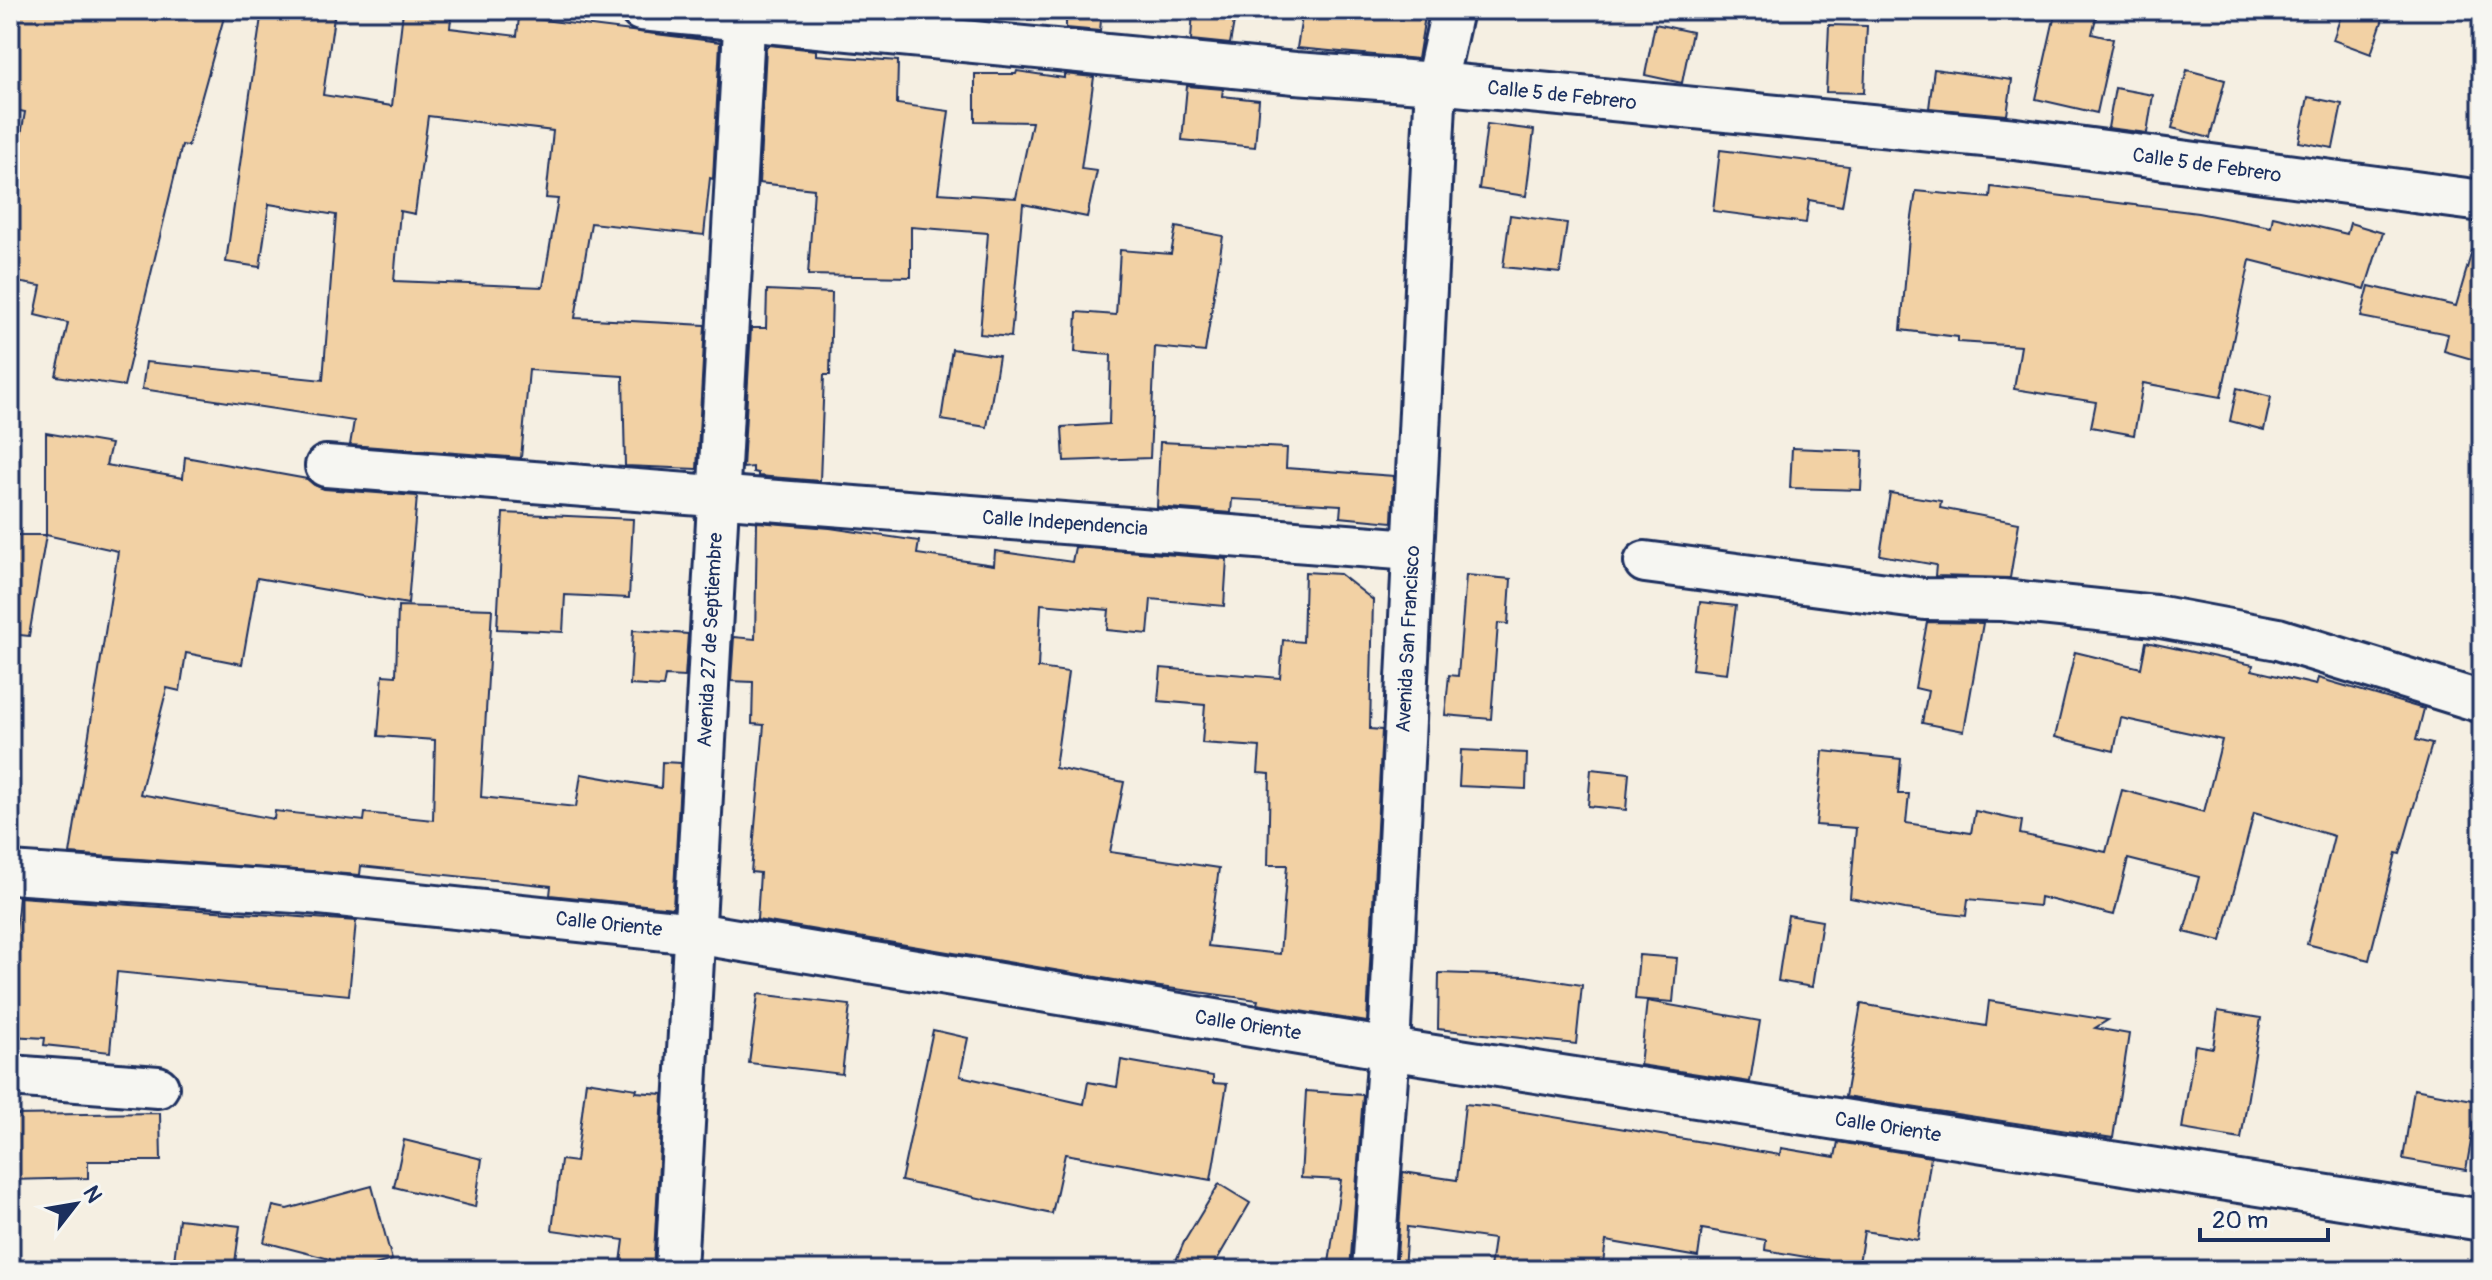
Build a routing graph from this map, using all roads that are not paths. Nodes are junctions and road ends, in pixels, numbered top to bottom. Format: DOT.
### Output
graph roads {
  1 [pos="641,10"];
  2 [pos="1452,10"];
  3 [pos="745,14"];
  4 [pos="1436,83"];
  5 [pos="2482,201"];
  6 [pos="326,466"];
  7 [pos="718,496"];
  8 [pos="1412,550"];
  9 [pos="1645,562"];
  10 [pos="2482,702"];
  11 [pos="10,873"];
  12 [pos="695,933"];
  13 [pos="1389,1049"];
  14 [pos="10,1076"];
  15 [pos="158,1087"];
  16 [pos="2482,1220"];
  17 [pos="676,1270"];
  18 [pos="1373,1270"];
  1 -- 3 [label="street, Calle 5 de Febrero"];
  2 -- 4 [label="street, Avenida San Francisco"];
  3 -- 4 [label="street, Calle 5 de Febrero"];
  3 -- 7 [label="street, Avenida 27 de Septiembre"];
  4 -- 5 [label="street, Calle 5 de Febrero"];
  4 -- 8 [label="street, Avenida San Francisco"];
  6 -- 7 [label="street, Calle Independencia"];
  7 -- 8 [label="street, Calle Independencia"];
  7 -- 12 [label="street, Avenida 27 de Septiembre"];
  8 -- 13 [label="street, Avenida San Francisco"];
  9 -- 10 [label="street"];
  11 -- 12 [label="street, Calle Oriente"];
  12 -- 13 [label="street, Calle Oriente"];
  12 -- 17 [label="street, Avenida 27 de Septiembre"];
  13 -- 16 [label="street, Calle Oriente"];
  13 -- 18 [label="street, Avenida San Francisco"];
  14 -- 15 [label="street"];
}
